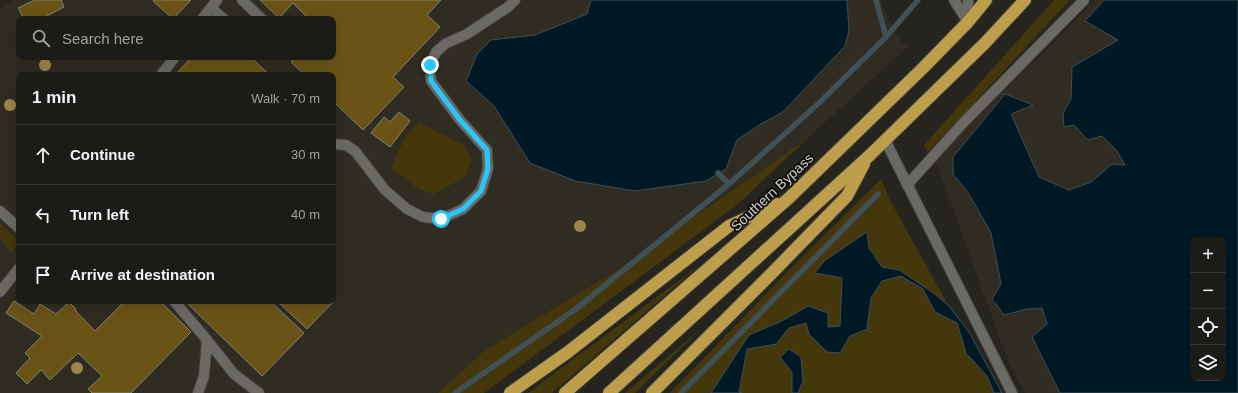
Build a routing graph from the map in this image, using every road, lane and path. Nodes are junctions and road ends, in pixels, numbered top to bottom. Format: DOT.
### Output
graph roads {
  1 [pos="217,0"];
  2 [pos="242,0"];
  3 [pos="514,0"];
  4 [pos="954,0"];
  5 [pos="968,0"];
  6 [pos="986,0"];
  7 [pos="1025,0"];
  8 [pos="1084,0"];
  9 [pos="210,8"];
  10 [pos="204,16"];
  11 [pos="220,16"];
  12 [pos="259,16"];
  13 [pos="968,22"];
  14 [pos="172,60"];
  15 [pos="163,72"];
  16 [pos="885,140"];
  17 [pos="336,144"];
  18 [pos="869,156"];
  19 [pos="907,185"];
  20 [pos="789,198"];
  21 [pos="0,211"];
  22 [pos="16,225"];
  23 [pos="16,272"];
  24 [pos="0,292"];
  25 [pos="179,304"];
  26 [pos="207,340"];
  27 [pos="198,393"];
  28 [pos="259,393"];
  29 [pos="510,393"];
  30 [pos="565,393"];
  31 [pos="609,393"];
  32 [pos="652,393"];
  33 [pos="1012,393"];
  1 -- 9 [label="street"];
  2 -- 12 [label="street"];
  3 -- 17 [label="street"];
  4 -- 13 [label="street"];
  5 -- 13 [label="street"];
  6 -- 13 [label="highway, Southern Bypass"];
  7 -- 16 [label="highway"];
  8 -- 19 [label="street"];
  9 -- 10 [label="street"];
  9 -- 11 [label="street"];
  13 -- 20 [label="highway, Southern Bypass"];
  14 -- 15 [label="street"];
  16 -- 18 [label="highway"];
  16 -- 19 [label="street"];
  18 -- 31 [label="highway"];
  18 -- 32 [label="highway"];
  19 -- 33 [label="street"];
  20 -- 29 [label="highway"];
  20 -- 30 [label="highway, Southern Bypass"];
  21 -- 22 [label="street"];
  23 -- 24 [label="street"];
  25 -- 26 [label="street"];
  26 -- 27 [label="street"];
  26 -- 28 [label="street"];
}
